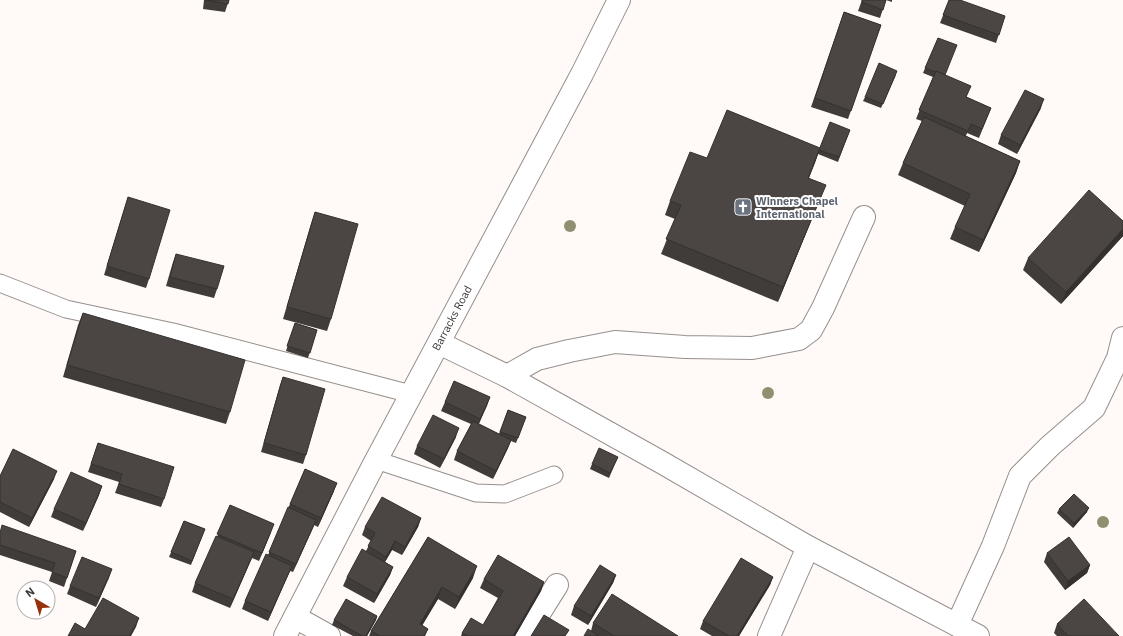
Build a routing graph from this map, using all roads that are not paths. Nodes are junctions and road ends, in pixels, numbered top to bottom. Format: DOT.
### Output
graph roads {
  1 [pos="619,0"];
  2 [pos="864,217"];
  3 [pos="0,283"];
  4 [pos="1123,338"];
  5 [pos="439,344"];
  6 [pos="506,376"];
  7 [pos="411,394"];
  8 [pos="376,460"];
  9 [pos="554,475"];
  10 [pos="808,547"];
  11 [pos="557,585"];
  12 [pos="957,625"];
  13 [pos="290,627"];
  14 [pos="329,636"];
  15 [pos="525,636"];
  16 [pos="769,636"];
  17 [pos="978,636"];
  1 -- 5 [label="street, Barracks Road"];
  2 -- 6 [label="street"];
  3 -- 7 [label="lane"];
  4 -- 12 [label="street"];
  5 -- 6 [label="street"];
  5 -- 7 [label="street, Barracks Road"];
  6 -- 10 [label="street"];
  7 -- 8 [label="street, Barracks Road"];
  8 -- 9 [label="lane"];
  8 -- 13 [label="street, Barracks Road"];
  10 -- 12 [label="street"];
  10 -- 16 [label="street"];
  11 -- 15 [label="street"];
  12 -- 17 [label="street"];
  13 -- 14 [label="street"];
}
